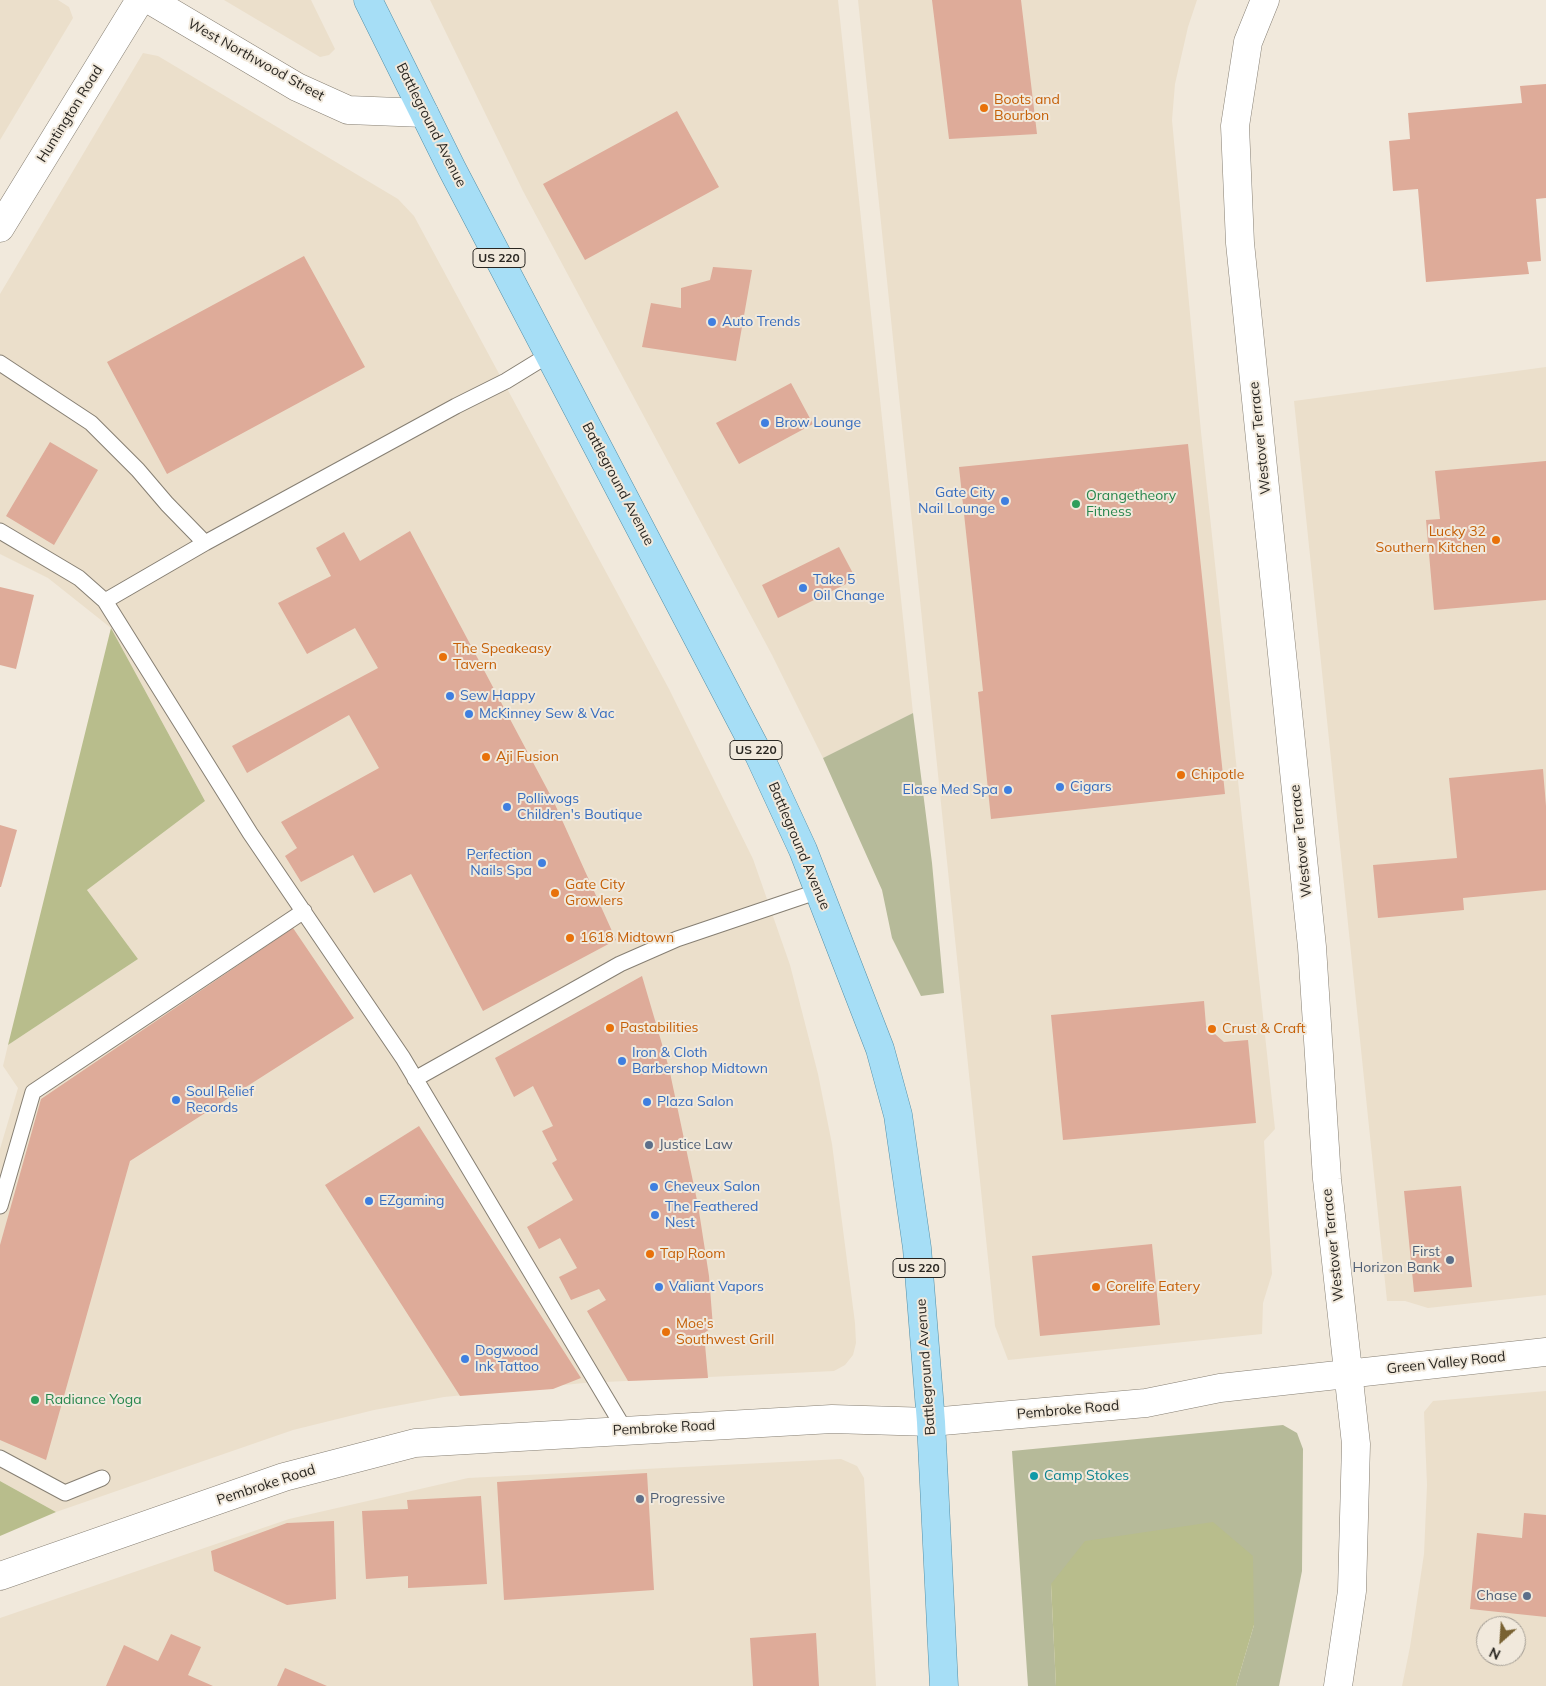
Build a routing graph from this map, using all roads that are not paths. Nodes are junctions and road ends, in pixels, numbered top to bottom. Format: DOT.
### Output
graph roads {
  1 [pos="140,0"];
  2 [pos="150,0"];
  3 [pos="368,0"];
  4 [pos="1264,0"];
  5 [pos="424,113"];
  6 [pos="0,228"];
  7 [pos="550,354"];
  8 [pos="0,363"];
  9 [pos="0,531"];
  10 [pos="205,543"];
  11 [pos="105,601"];
  12 [pos="819,891"];
  13 [pos="304,911"];
  14 [pos="415,1078"];
  15 [pos="0,1206"];
  16 [pos="1546,1352"];
  17 [pos="1346,1375"];
  18 [pos="930,1422"];
  19 [pos="625,1430"];
  20 [pos="0,1458"];
  21 [pos="102,1478"];
  22 [pos="0,1576"];
  23 [pos="944,1686"];
  24 [pos="1338,1686"];
  1 -- 6 [label="main road, Huntington Road"];
  2 -- 5 [label="main road, West Northwood Street"];
  3 -- 5 [label="main road, Battleground Avenue / US 220"];
  4 -- 17 [label="main road, Westover Terrace"];
  5 -- 7 [label="main road, Battleground Avenue / US 220"];
  7 -- 10 [label="lane"];
  7 -- 12 [label="main road, Battleground Avenue / US 220"];
  8 -- 10 [label="lane"];
  9 -- 11 [label="lane"];
  10 -- 11 [label="lane"];
  11 -- 13 [label="lane"];
  12 -- 14 [label="lane"];
  12 -- 18 [label="main road, Battleground Avenue / US 220"];
  13 -- 14 [label="lane"];
  13 -- 15 [label="lane"];
  14 -- 19 [label="lane"];
  16 -- 17 [label="main road, Green Valley Road"];
  17 -- 18 [label="main road, Pembroke Road"];
  17 -- 24 [label="main road, Westover Terrace"];
  18 -- 19 [label="main road, Pembroke Road"];
  18 -- 23 [label="main road, Battleground Avenue / US 220"];
  19 -- 22 [label="main road, Pembroke Road"];
  20 -- 21 [label="lane"];
}
